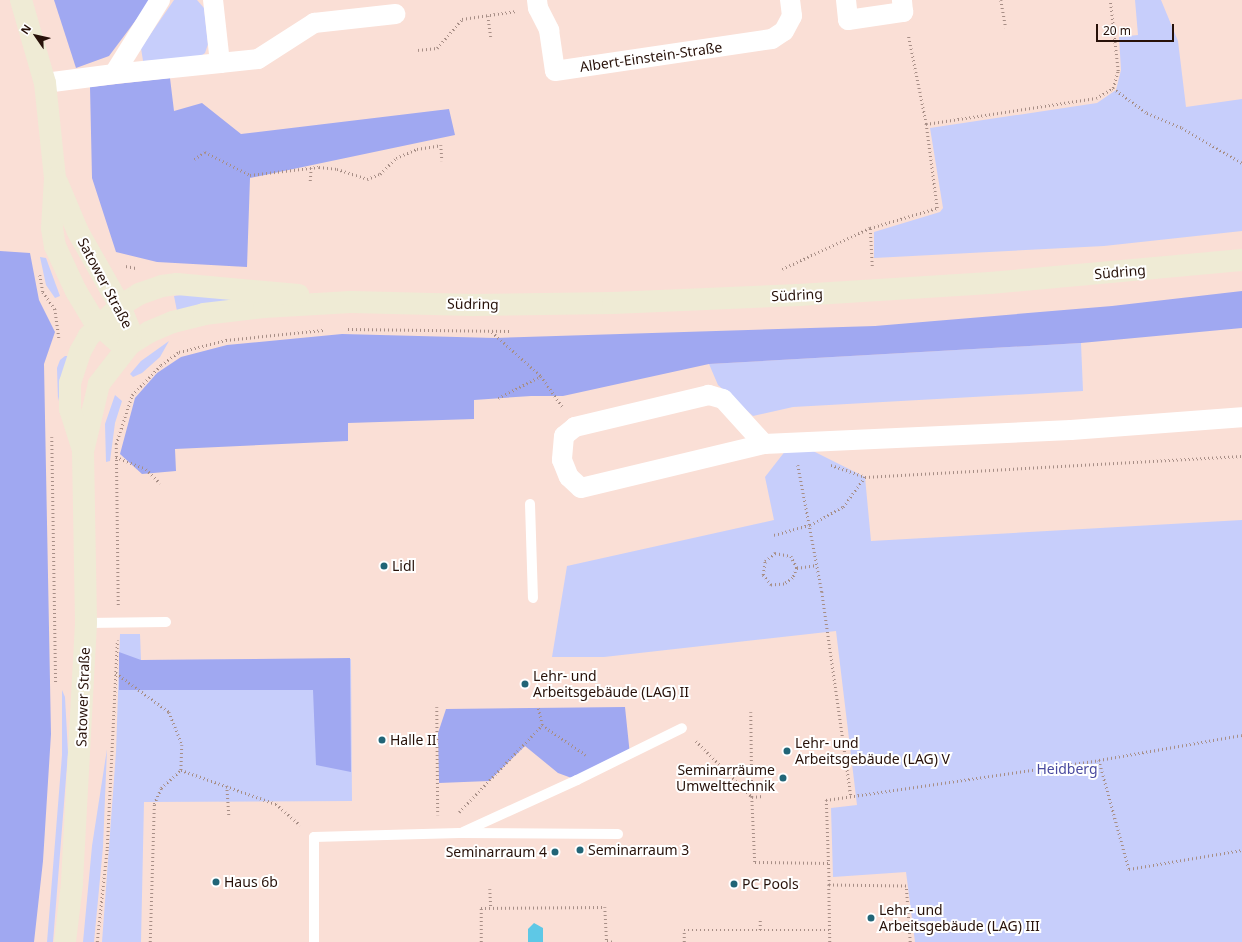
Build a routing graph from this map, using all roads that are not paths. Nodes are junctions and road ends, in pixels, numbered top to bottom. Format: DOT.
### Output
graph roads {
  1 [pos="21,0"];
  2 [pos="160,0"];
  3 [pos="213,0"];
  4 [pos="790,0"];
  5 [pos="846,0"];
  6 [pos="538,4"];
  7 [pos="902,6"];
  8 [pos="396,14"];
  9 [pos="220,63"];
  10 [pos="114,74"];
  11 [pos="45,83"];
  12 [pos="55,178"];
  13 [pos="1242,260"];
  14 [pos="351,302"];
  15 [pos="120,306"];
  16 [pos="98,325"];
  17 [pos="130,344"];
  18 [pos="1242,417"];
  19 [pos="764,444"];
  20 [pos="83,451"];
  21 [pos="530,504"];
  22 [pos="533,598"];
  23 [pos="166,622"];
  24 [pos="86,623"];
  25 [pos="682,728"];
  26 [pos="459,833"];
  27 [pos="618,834"];
  28 [pos="66,942"];
  29 [pos="314,942"];
  1 -- 11 [label="main road, Satower Straße"];
  2 -- 10 [label="street"];
  3 -- 9 [label="street"];
  4 -- 6 [label="street, Albert-Einstein-Straße"];
  5 -- 7 [label="street"];
  8 -- 9 [label="street"];
  9 -- 10 [label="street"];
  10 -- 11 [label="street"];
  11 -- 12 [label="main road, Satower Straße"];
  12 -- 15 [label="main road, Satower Straße"];
  12 -- 16 [label="main road, Satower Straße"];
  13 -- 14 [label="main road, Südring"];
  14 -- 15 [label="main road, Südring"];
  14 -- 17 [label="main road, Südring"];
  15 -- 16 [label="main road, Südring"];
  15 -- 17 [label="main road, Satower Straße"];
  16 -- 17 [label="main road"];
  16 -- 20 [label="main road, Satower Straße"];
  17 -- 20 [label="main road, Satower Straße"];
  18 -- 19 [label="street"];
  19 -- 19 [label="street"];
  20 -- 24 [label="main road, Satower Straße"];
  21 -- 22 [label="lane"];
  23 -- 24 [label="lane"];
  24 -- 28 [label="main road, Satower Straße"];
  25 -- 26 [label="lane"];
  26 -- 27 [label="lane"];
  26 -- 29 [label="lane"];
}
